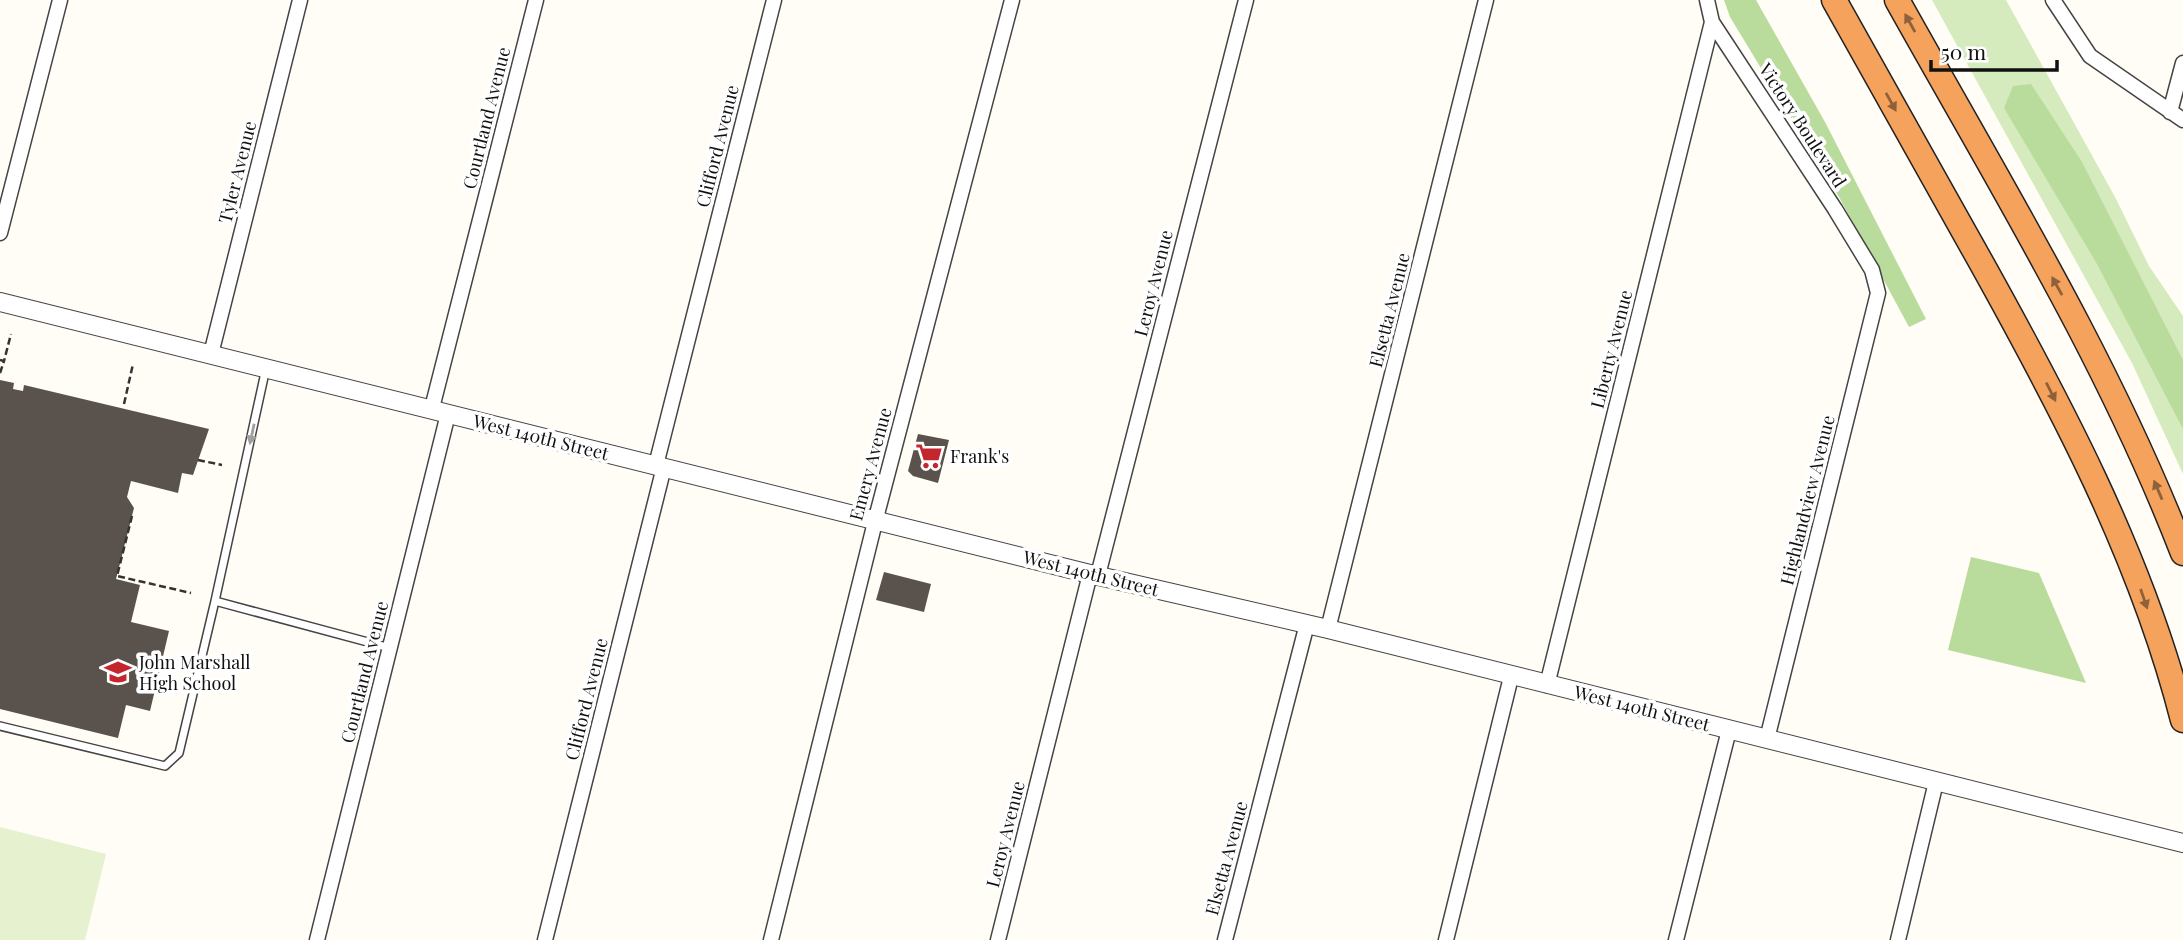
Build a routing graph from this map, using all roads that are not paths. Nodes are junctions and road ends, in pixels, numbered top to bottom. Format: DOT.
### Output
graph roads {
  1 [pos="60,0"];
  2 [pos="300,0"];
  3 [pos="536,0"];
  4 [pos="774,0"];
  5 [pos="1012,0"];
  6 [pos="1246,0"];
  7 [pos="1486,0"];
  8 [pos="1707,0"];
  9 [pos="1834,0"];
  10 [pos="1897,0"];
  11 [pos="2053,0"];
  12 [pos="1712,22"];
  13 [pos="2183,63"];
  14 [pos="2177,116"];
  15 [pos="0,233"];
  16 [pos="1872,270"];
  17 [pos="0,302"];
  18 [pos="211,354"];
  19 [pos="266,367"];
  20 [pos="440,411"];
  21 [pos="660,466"];
  22 [pos="876,518"];
  23 [pos="2183,553"];
  24 [pos="1094,574"];
  25 [pos="215,601"];
  26 [pos="1307,624"];
  27 [pos="1328,629"];
  28 [pos="390,648"];
  29 [pos="1511,677"];
  30 [pos="1547,685"];
  31 [pos="2183,720"];
  32 [pos="0,726"];
  33 [pos="1730,730"];
  34 [pos="1767,739"];
  35 [pos="1936,782"];
  36 [pos="2183,843"];
  37 [pos="317,940"];
  38 [pos="545,940"];
  39 [pos="771,940"];
  40 [pos="998,940"];
  41 [pos="1225,940"];
  42 [pos="1446,940"];
  43 [pos="1676,940"];
  44 [pos="1898,940"];
  1 -- 15 [label="street"];
  2 -- 18 [label="street, Tyler Avenue"];
  3 -- 20 [label="street, Courtland Avenue"];
  4 -- 21 [label="street, Clifford Avenue"];
  5 -- 22 [label="street, Emery Avenue"];
  6 -- 24 [label="street, Leroy Avenue"];
  7 -- 27 [label="street, Elsetta Avenue"];
  8 -- 12 [label="street, Victory Boulevard"];
  9 -- 31 [label="highway, one-way"];
  23 -- 10 [label="highway, one-way"];
  11 -- 14 [label="street"];
  12 -- 16 [label="street, Victory Boulevard"];
  12 -- 30 [label="street, Liberty Avenue"];
  13 -- 14 [label="street"];
  16 -- 34 [label="street, Highlandview Avenue"];
  17 -- 18 [label="street, West 140th Street"];
  18 -- 19 [label="street, West 140th Street"];
  19 -- 20 [label="street, West 140th Street"];
  19 -- 25 [label="lane, one-way"];
  20 -- 21 [label="street, West 140th Street"];
  20 -- 28 [label="street, Courtland Avenue"];
  21 -- 22 [label="street, West 140th Street"];
  21 -- 38 [label="street, Clifford Avenue"];
  22 -- 24 [label="street, West 140th Street"];
  22 -- 39 [label="street, Emery Avenue"];
  24 -- 26 [label="street, West 140th Street"];
  24 -- 40 [label="street, Leroy Avenue"];
  25 -- 28 [label="lane"];
  25 -- 32 [label="lane"];
  26 -- 27 [label="street, West 140th Street"];
  26 -- 41 [label="street, Elsetta Avenue"];
  27 -- 29 [label="street, West 140th Street"];
  28 -- 37 [label="street, Courtland Avenue"];
  29 -- 30 [label="street, West 140th Street"];
  29 -- 42 [label="street"];
  30 -- 33 [label="street, West 140th Street"];
  33 -- 34 [label="street, West 140th Street"];
  33 -- 43 [label="street"];
  34 -- 35 [label="street, West 140th Street"];
  35 -- 36 [label="street, West 140th Street"];
  35 -- 44 [label="street"];
}
